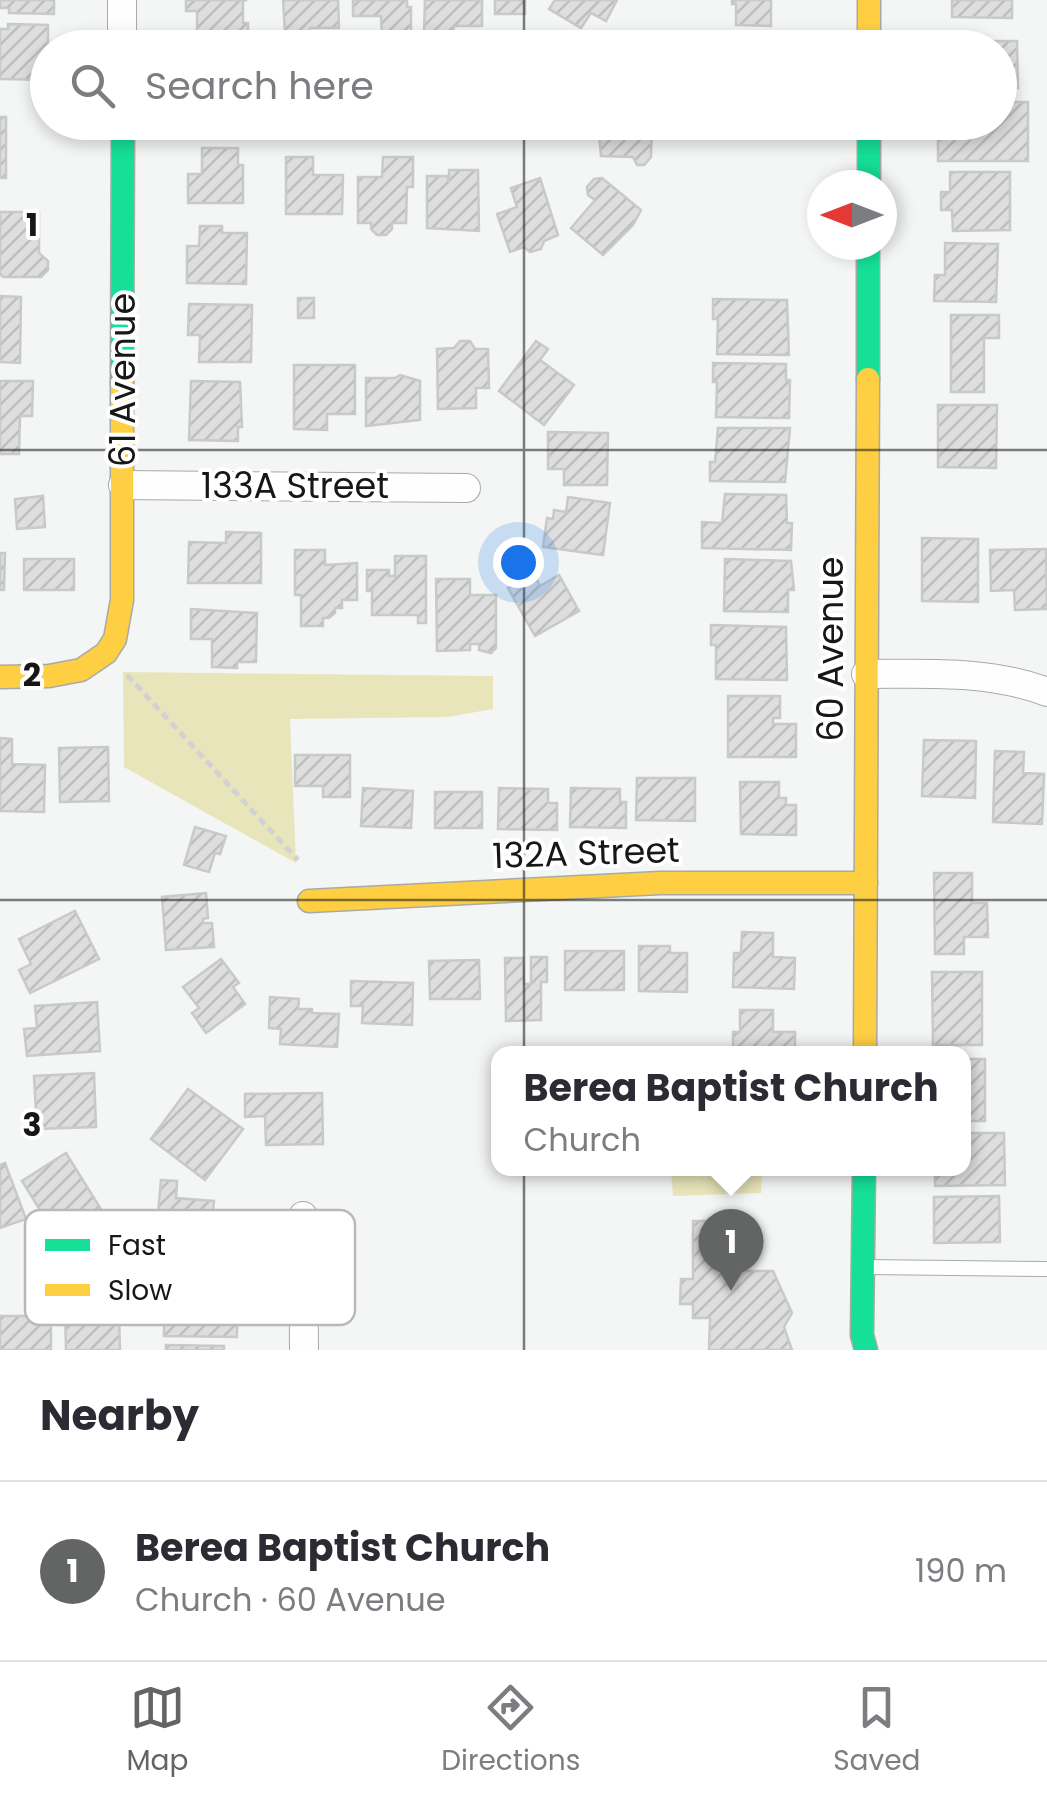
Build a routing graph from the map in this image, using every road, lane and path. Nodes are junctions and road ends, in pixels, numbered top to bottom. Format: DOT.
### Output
graph roads {
  1 [pos="122,0"];
  2 [pos="870,0"];
  3 [pos="122,30"];
  4 [pos="869,30"];
  5 [pos="123,140"];
  6 [pos="869,140"];
  7 [pos="868,170"];
  8 [pos="868,260"];
  9 [pos="124,485"];
  10 [pos="466,488"];
  11 [pos="119,666"];
  12 [pos="866,674"];
  13 [pos="0,677"];
  14 [pos="1047,692"];
  15 [pos="298,860"];
  16 [pos="866,882"];
  17 [pos="309,901"];
  18 [pos="865,1046"];
  19 [pos="864,1176"];
  20 [pos="864,1267"];
  21 [pos="1047,1269"];
  22 [pos="304,1325"];
  23 [pos="862,1345"];
  24 [pos="304,1350"];
  1 -- 3 [label="street"];
  2 -- 4 [label="street"];
  5 -- 9 [label="street, 61 Avenue"];
  6 -- 7 [label="street"];
  8 -- 12 [label="street, 60 Avenue"];
  9 -- 10 [label="street, 133A Street"];
  9 -- 13 [label="street, 61 Avenue"];
  11 -- 15 [label="path"];
  12 -- 14 [label="street"];
  12 -- 16 [label="street, 60 Avenue"];
  16 -- 17 [label="street, 132A Street"];
  16 -- 18 [label="street, 60 Avenue"];
  19 -- 20 [label="street"];
  20 -- 21 [label="lane"];
  20 -- 23 [label="street"];
  22 -- 24 [label="street"];
}
